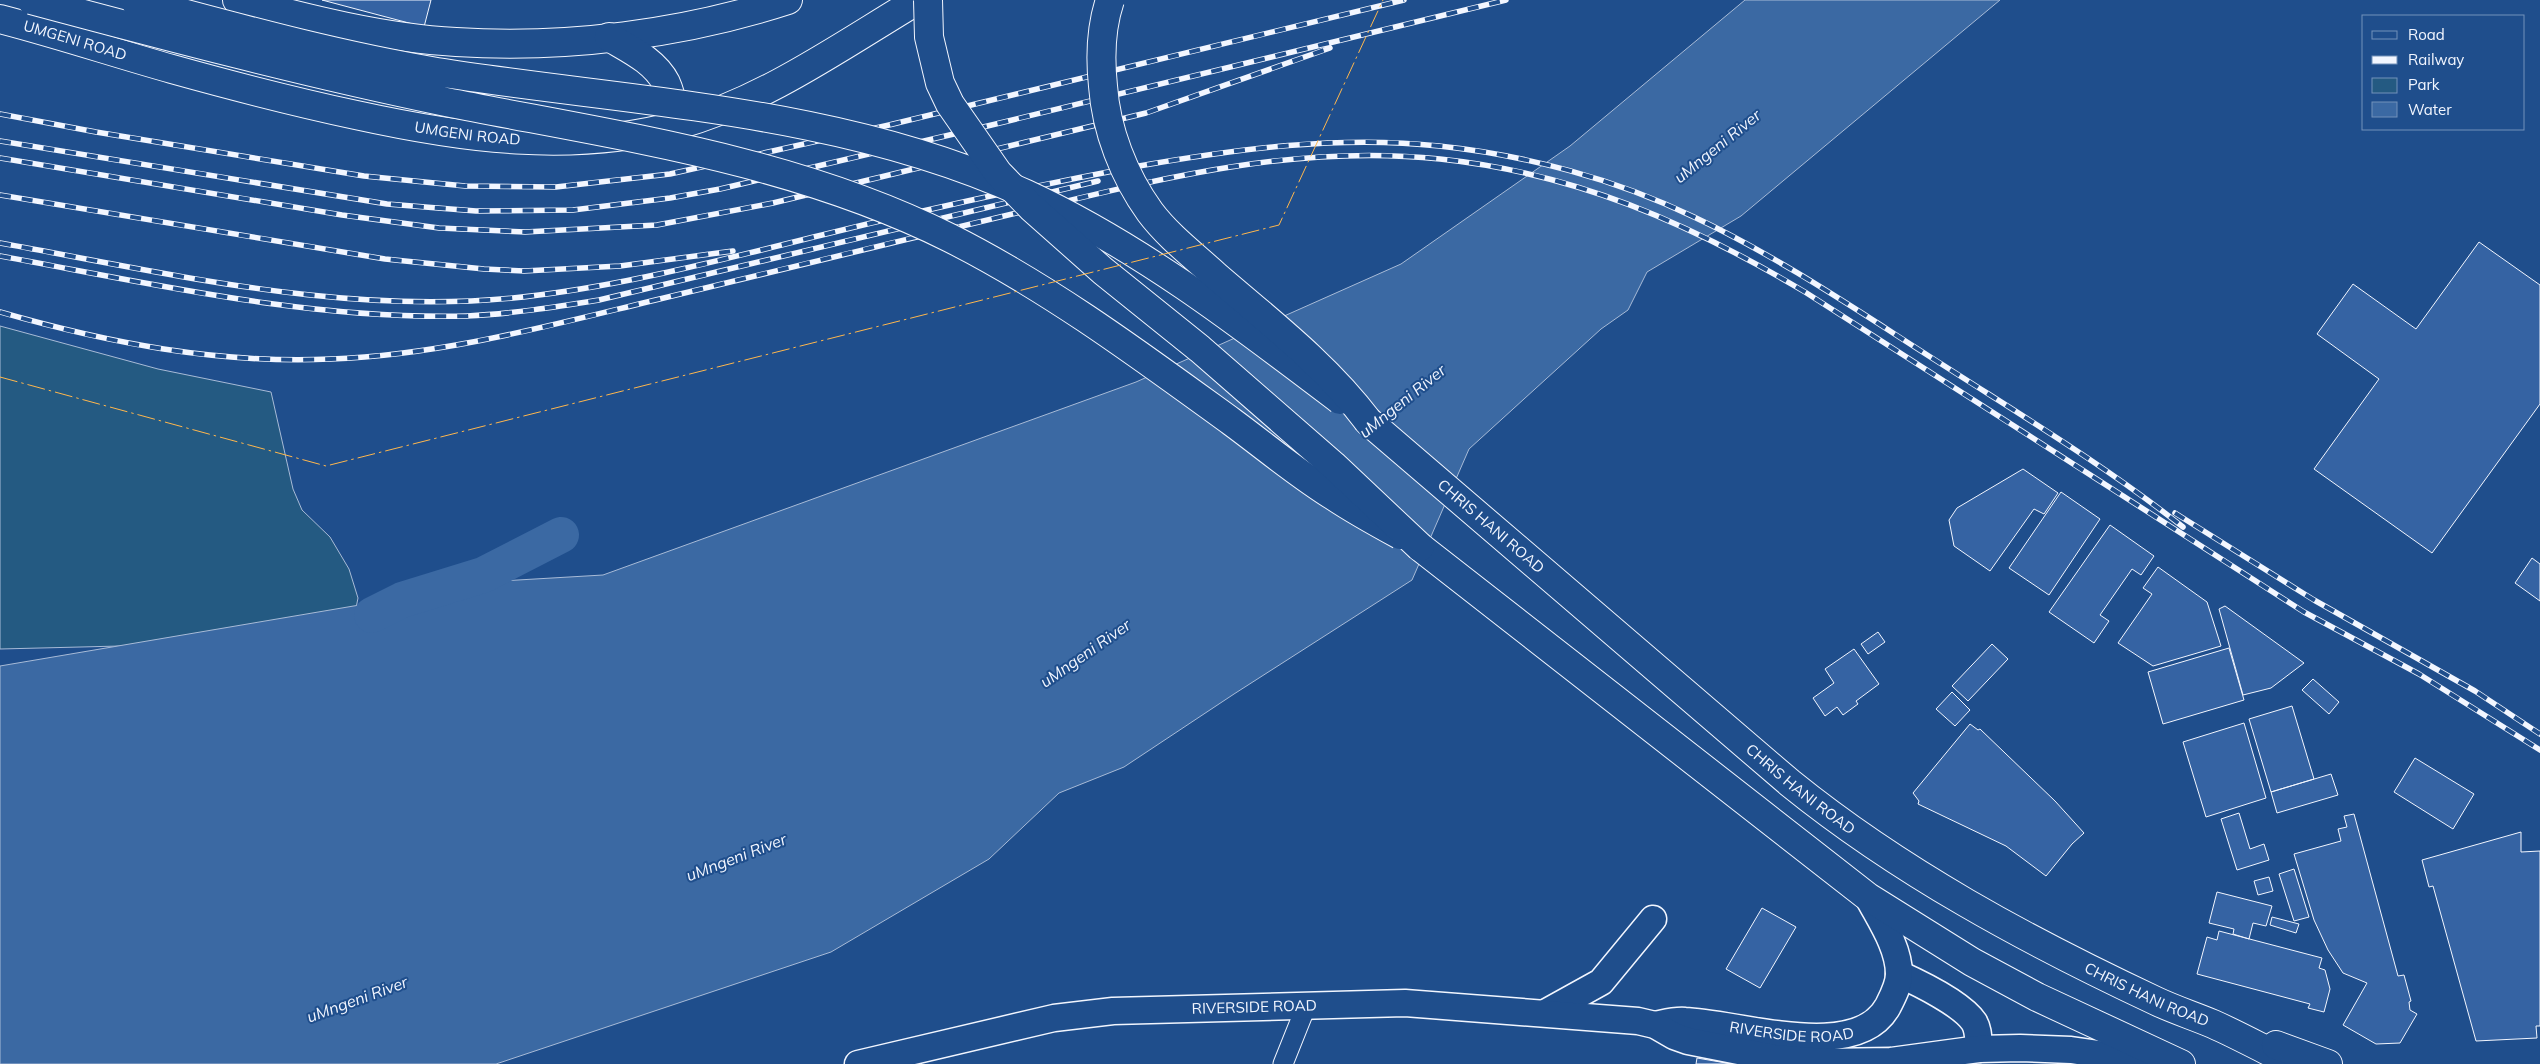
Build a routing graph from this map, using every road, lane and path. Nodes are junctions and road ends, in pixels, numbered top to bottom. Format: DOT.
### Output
graph roads {
  1 [pos="31,0"];
  2 [pos="134,0"];
  3 [pos="238,0"];
  4 [pos="788,0"];
  5 [pos="918,0"];
  6 [pos="928,0"];
  7 [pos="1110,0"];
  8 [pos="0,19"];
  9 [pos="609,37"];
  10 [pos="677,125"];
  11 [pos="1368,421"];
  12 [pos="1420,548"];
  13 [pos="1868,896"];
  14 [pos="1653,919"];
  15 [pos="1899,974"];
  16 [pos="1307,1004"];
  17 [pos="1545,1013"];
  18 [pos="2213,1024"];
  19 [pos="1655,1025"];
  20 [pos="1979,1049"];
  21 [pos="858,1064"];
  22 [pos="1283,1064"];
  23 [pos="2169,1064"];
  24 [pos="2181,1064"];
  25 [pos="2294,1064"];
  26 [pos="2328,1064"];
  1 -- 12 [label="main road, bridge"];
  2 -- 11 [label="main road, bridge"];
  3 -- 9 [label="main road"];
  4 -- 9 [label="main road"];
  5 -- 10 [label="main road, UMGENI ROAD"];
  6 -- 12 [label="main road, bridge"];
  7 -- 11 [label="main road, bridge"];
  8 -- 10 [label="main road, UMGENI ROAD"];
  9 -- 10 [label="main road"];
  11 -- 18 [label="main road, CHRIS HANI ROAD"];
  12 -- 13 [label="main road"];
  13 -- 15 [label="main road"];
  13 -- 24 [label="main road"];
  14 -- 17 [label="main road"];
  15 -- 19 [label="main road, RIVERSIDE ROAD"];
  15 -- 20 [label="main road"];
  16 -- 17 [label="main road, RIVERSIDE ROAD"];
  16 -- 21 [label="main road, RIVERSIDE ROAD"];
  16 -- 22 [label="street"];
  17 -- 19 [label="main road, RIVERSIDE ROAD"];
  18 -- 25 [label="main road, CHRIS HANI ROAD"];
  18 -- 26 [label="main road"];
  19 -- 20 [label="main road, RIVERSIDE ROAD"];
  20 -- 23 [label="main road, RIVERSIDE ROAD"];
}
